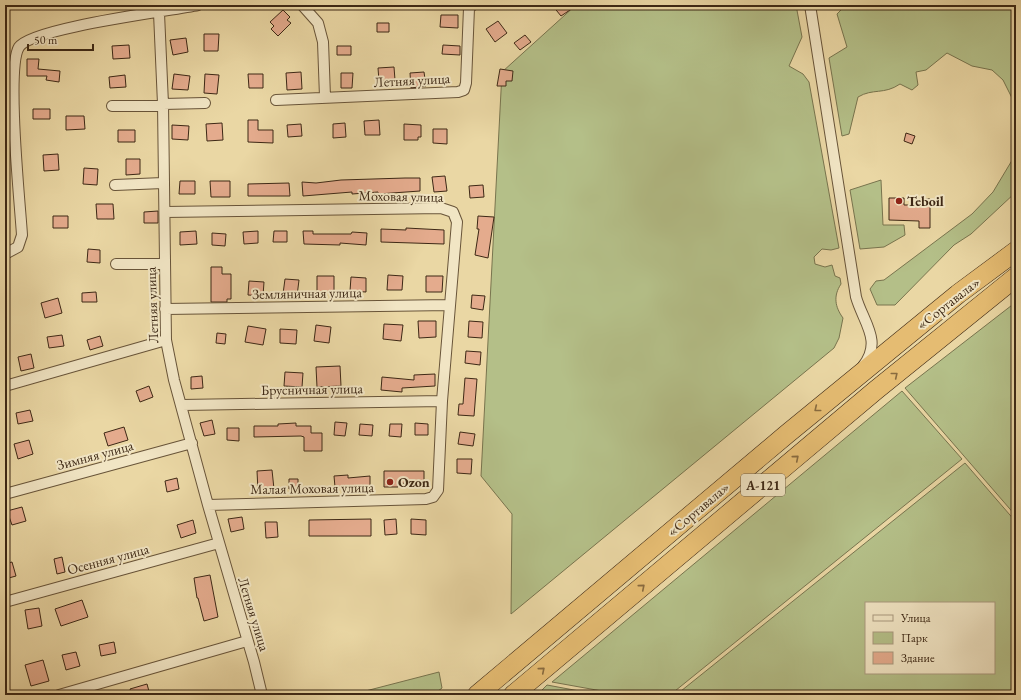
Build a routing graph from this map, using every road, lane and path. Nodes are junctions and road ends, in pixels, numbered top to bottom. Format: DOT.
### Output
graph roads {
  1 [pos="198,5"];
  2 [pos="302,5"];
  3 [pos="810,5"];
  4 [pos="469,6"];
  5 [pos="159,13"];
  6 [pos="325,97"];
  7 [pos="276,100"];
  8 [pos="205,103"];
  9 [pos="163,105"];
  10 [pos="112,106"];
  11 [pos="10,118"];
  12 [pos="163,183"];
  13 [pos="115,185"];
  14 [pos="165,212"];
  15 [pos="1016,251"];
  16 [pos="5,254"];
  17 [pos="116,264"];
  18 [pos="165,264"];
  19 [pos="1016,278"];
  20 [pos="450,305"];
  21 [pos="165,309"];
  22 [pos="166,340"];
  23 [pos="848,384"];
  24 [pos="5,386"];
  25 [pos="442,401"];
  26 [pos="182,405"];
  27 [pos="192,443"];
  28 [pos="438,490"];
  29 [pos="5,494"];
  30 [pos="208,504"];
  31 [pos="219,543"];
  32 [pos="5,602"];
  33 [pos="247,641"];
  34 [pos="58,695"];
  35 [pos="262,695"];
  36 [pos="477,695"];
  37 [pos="512,695"];
  1 -- 5 [label="street"];
  2 -- 6 [label="street"];
  3 -- 23 [label="street"];
  4 -- 6 [label="street, Летняя улица"];
  5 -- 9 [label="street, Летняя улица"];
  5 -- 11 [label="street"];
  6 -- 7 [label="street"];
  8 -- 9 [label="street"];
  9 -- 10 [label="street"];
  9 -- 12 [label="street, Летняя улица"];
  11 -- 16 [label="street"];
  12 -- 13 [label="street"];
  12 -- 14 [label="street, Летняя улица"];
  14 -- 18 [label="street, Летняя улица"];
  14 -- 20 [label="street, Моховая улица"];
  15 -- 23 [label="highway, «Сортавала» / А-121"];
  17 -- 18 [label="street"];
  18 -- 21 [label="street, Летняя улица"];
  37 -- 19 [label="highway, «Сортавала» / А-121, one-way"];
  20 -- 21 [label="street, Земляничная улица"];
  20 -- 25 [label="street, Моховая улица"];
  21 -- 22 [label="street, Летняя улица"];
  22 -- 24 [label="street"];
  22 -- 26 [label="street, Летняя улица"];
  23 -- 36 [label="highway, «Сортавала» / А-121, one-way"];
  25 -- 26 [label="street, Брусничная улица"];
  25 -- 28 [label="street, Моховая улица"];
  26 -- 27 [label="street, Летняя улица"];
  27 -- 29 [label="street, Зимняя улица"];
  27 -- 30 [label="street, Летняя улица"];
  28 -- 30 [label="street, Малая Моховая улица"];
  30 -- 31 [label="street, Летняя улица"];
  31 -- 32 [label="street, Осенняя улица"];
  31 -- 33 [label="street, Летняя улица"];
  33 -- 34 [label="street"];
  33 -- 35 [label="street, Летняя улица"];
}
